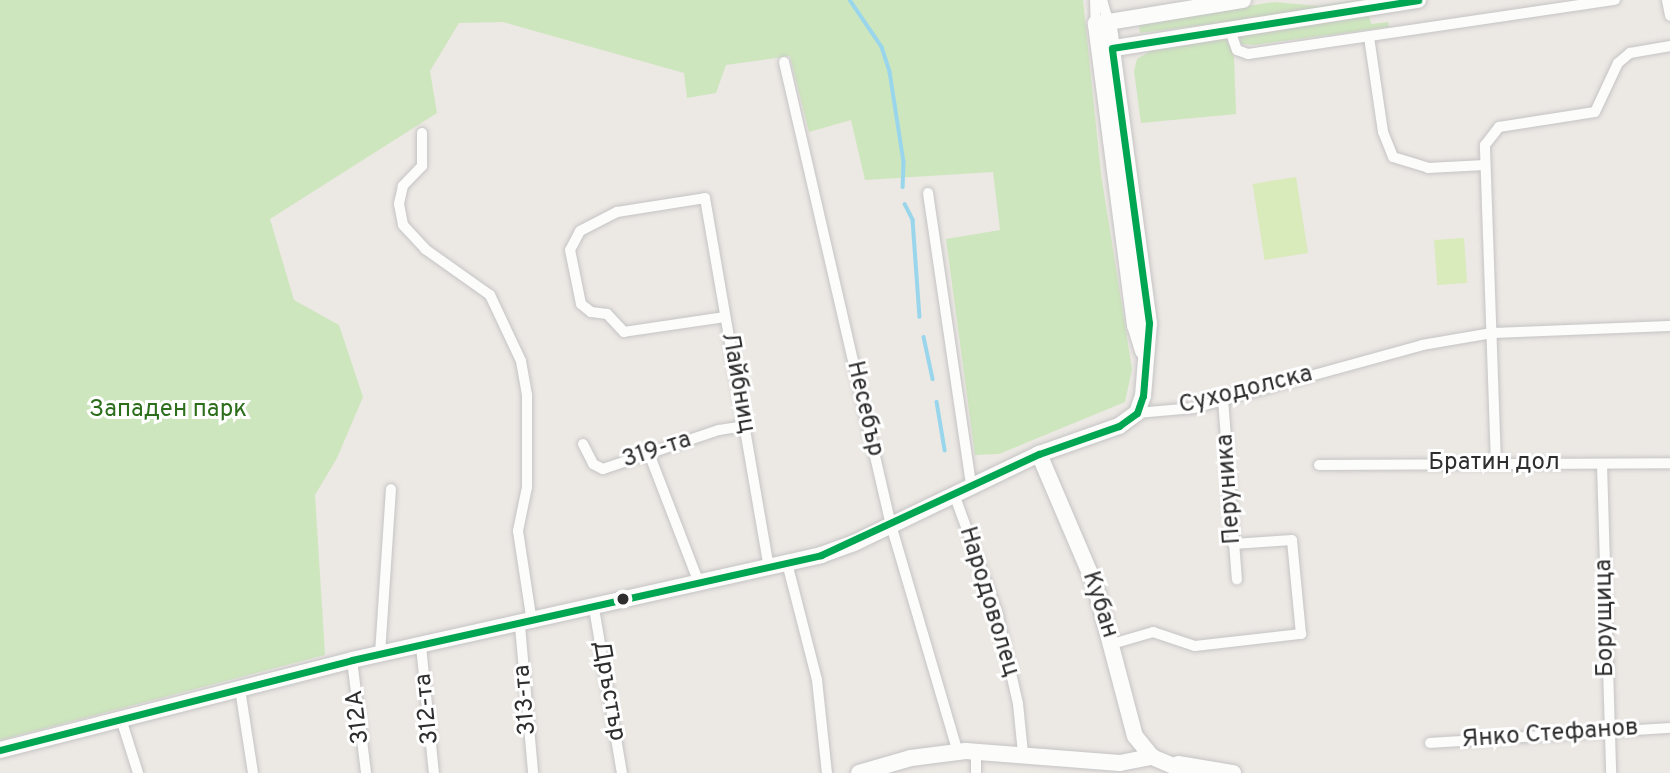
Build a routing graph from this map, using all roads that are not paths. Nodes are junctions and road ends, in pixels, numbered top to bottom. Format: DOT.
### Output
graph roads {
  1 [pos="1095,0"];
  2 [pos="1102,0"];
  3 [pos="1243,0"];
  4 [pos="1418,0"];
  5 [pos="1615,0"];
  6 [pos="1667,0"];
  7 [pos="1670,16"];
  8 [pos="1102,23"];
  9 [pos="1230,30"];
  10 [pos="1369,37"];
  11 [pos="1670,46"];
  12 [pos="1106,49"];
  13 [pos="784,62"];
  14 [pos="422,133"];
  15 [pos="1485,164"];
  16 [pos="928,193"];
  17 [pos="725,317"];
  18 [pos="1670,326"];
  19 [pos="1492,333"];
  20 [pos="1223,399"];
  21 [pos="1137,413"];
  22 [pos="744,426"];
  23 [pos="583,444"];
  24 [pos="1039,454"];
  25 [pos="650,456"];
  26 [pos="1670,463"];
  27 [pos="1496,464"];
  28 [pos="1602,464"];
  29 [pos="1319,465"];
  30 [pos="971,485"];
  31 [pos="391,489"];
  32 [pos="954,494"];
  33 [pos="891,525"];
  34 [pos="1233,544"];
  35 [pos="787,564"];
  36 [pos="769,568"];
  37 [pos="1237,579"];
  38 [pos="699,583"];
  39 [pos="594,608"];
  40 [pos="526,625"];
  41 [pos="1112,644"];
  42 [pos="421,646"];
  43 [pos="380,654"];
  44 [pos="352,660"];
  45 [pos="240,689"];
  46 [pos="121,719"];
  47 [pos="1670,727"];
  48 [pos="1609,731"];
  49 [pos="1430,743"];
  50 [pos="0,750"];
  51 [pos="976,751"];
  52 [pos="958,752"];
  53 [pos="1023,753"];
  54 [pos="1158,760"];
  55 [pos="1092,768"];
  56 [pos="138,773"];
  57 [pos="253,773"];
  58 [pos="366,773"];
  59 [pos="434,773"];
  60 [pos="533,773"];
  61 [pos="622,773"];
  62 [pos="827,773"];
  63 [pos="859,773"];
  64 [pos="976,773"];
  65 [pos="1190,773"];
  66 [pos="1233,773"];
  67 [pos="1611,773"];
  1 -- 8 [label="street"];
  2 -- 8 [label="street"];
  3 -- 8 [label="street"];
  4 -- 9 [label="street"];
  5 -- 10 [label="street"];
  6 -- 7 [label="street"];
  8 -- 12 [label="street"];
  9 -- 10 [label="street"];
  9 -- 12 [label="street"];
  10 -- 15 [label="street"];
  11 -- 15 [label="street"];
  12 -- 21 [label="street"];
  13 -- 33 [label="street, Несебър"];
  14 -- 40 [label="street, 313-та"];
  15 -- 19 [label="street"];
  16 -- 30 [label="street"];
  17 -- 17 [label="street, Лайбниц"];
  17 -- 22 [label="street, Лайбниц"];
  18 -- 19 [label="street, Суходолска"];
  19 -- 20 [label="street, Суходолска"];
  19 -- 27 [label="street"];
  20 -- 21 [label="street, Суходолска"];
  20 -- 34 [label="street, Перуника"];
  21 -- 24 [label="street, Суходолска"];
  22 -- 25 [label="street, 319-та"];
  22 -- 36 [label="street, Лайбниц"];
  23 -- 25 [label="street, 319-та"];
  24 -- 30 [label="street, Суходолска"];
  24 -- 41 [label="street, Кубан"];
  25 -- 38 [label="street"];
  26 -- 28 [label="street, Братин дол"];
  27 -- 28 [label="street, Братин дол"];
  27 -- 29 [label="street, Братин дол"];
  28 -- 48 [label="street, Борущица"];
  30 -- 32 [label="street, Суходолска"];
  31 -- 43 [label="street"];
  32 -- 33 [label="street, Суходолска"];
  32 -- 53 [label="street, Народоволец"];
  33 -- 35 [label="street, Суходолска"];
  33 -- 52 [label="street, Несебър"];
  34 -- 37 [label="street, Перуника"];
  34 -- 41 [label="street"];
  35 -- 36 [label="street, Суходолска"];
  35 -- 62 [label="street"];
  36 -- 38 [label="street, Суходолска"];
  38 -- 39 [label="street, Суходолска"];
  39 -- 40 [label="street, Суходолска"];
  39 -- 61 [label="street, Дръстър"];
  40 -- 42 [label="street, Суходолска"];
  40 -- 60 [label="street, 313-та"];
  41 -- 54 [label="street, Кубан"];
  42 -- 43 [label="street, Суходолска"];
  42 -- 59 [label="street, 312-та"];
  43 -- 44 [label="street, Суходолска"];
  44 -- 45 [label="street, Суходолска"];
  44 -- 58 [label="street, 312А"];
  45 -- 46 [label="street, Суходолска"];
  45 -- 57 [label="street"];
  46 -- 50 [label="street, Суходолска"];
  46 -- 56 [label="street"];
  47 -- 48 [label="street, Янко Стефанов"];
  48 -- 49 [label="street, Янко Стефанов"];
  48 -- 67 [label="street, Борущица"];
  51 -- 52 [label="street"];
  51 -- 53 [label="street"];
  51 -- 64 [label="street"];
  52 -- 63 [label="street"];
  53 -- 55 [label="street"];
  54 -- 55 [label="street"];
  54 -- 65 [label="street"];
  54 -- 66 [label="street"];
}
